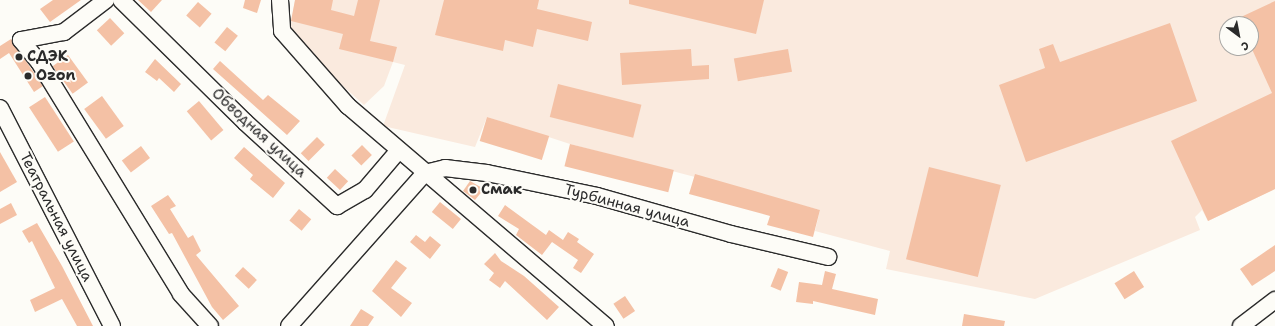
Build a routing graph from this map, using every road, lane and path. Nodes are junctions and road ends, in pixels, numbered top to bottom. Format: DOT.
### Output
graph roads {
  1 [pos="106,0"];
  2 [pos="121,0"];
  3 [pos="280,0"];
  4 [pos="0,108"];
  5 [pos="399,150"];
  6 [pos="425,173"];
  7 [pos="828,257"];
  8 [pos="1275,300"];
  9 [pos="112,326"];
  10 [pos="210,326"];
  11 [pos="289,326"];
  12 [pos="606,326"];
  13 [pos="1241,326"];
  1 -- 10 [label="street"];
  2 -- 5 [label="street, Обводная улица"];
  3 -- 5 [label="street"];
  4 -- 9 [label="street, Театральная улица"];
  5 -- 6 [label="street"];
  6 -- 7 [label="street, Турбинная улица"];
  6 -- 11 [label="street"];
  6 -- 12 [label="street"];
  8 -- 13 [label="street"];
}
